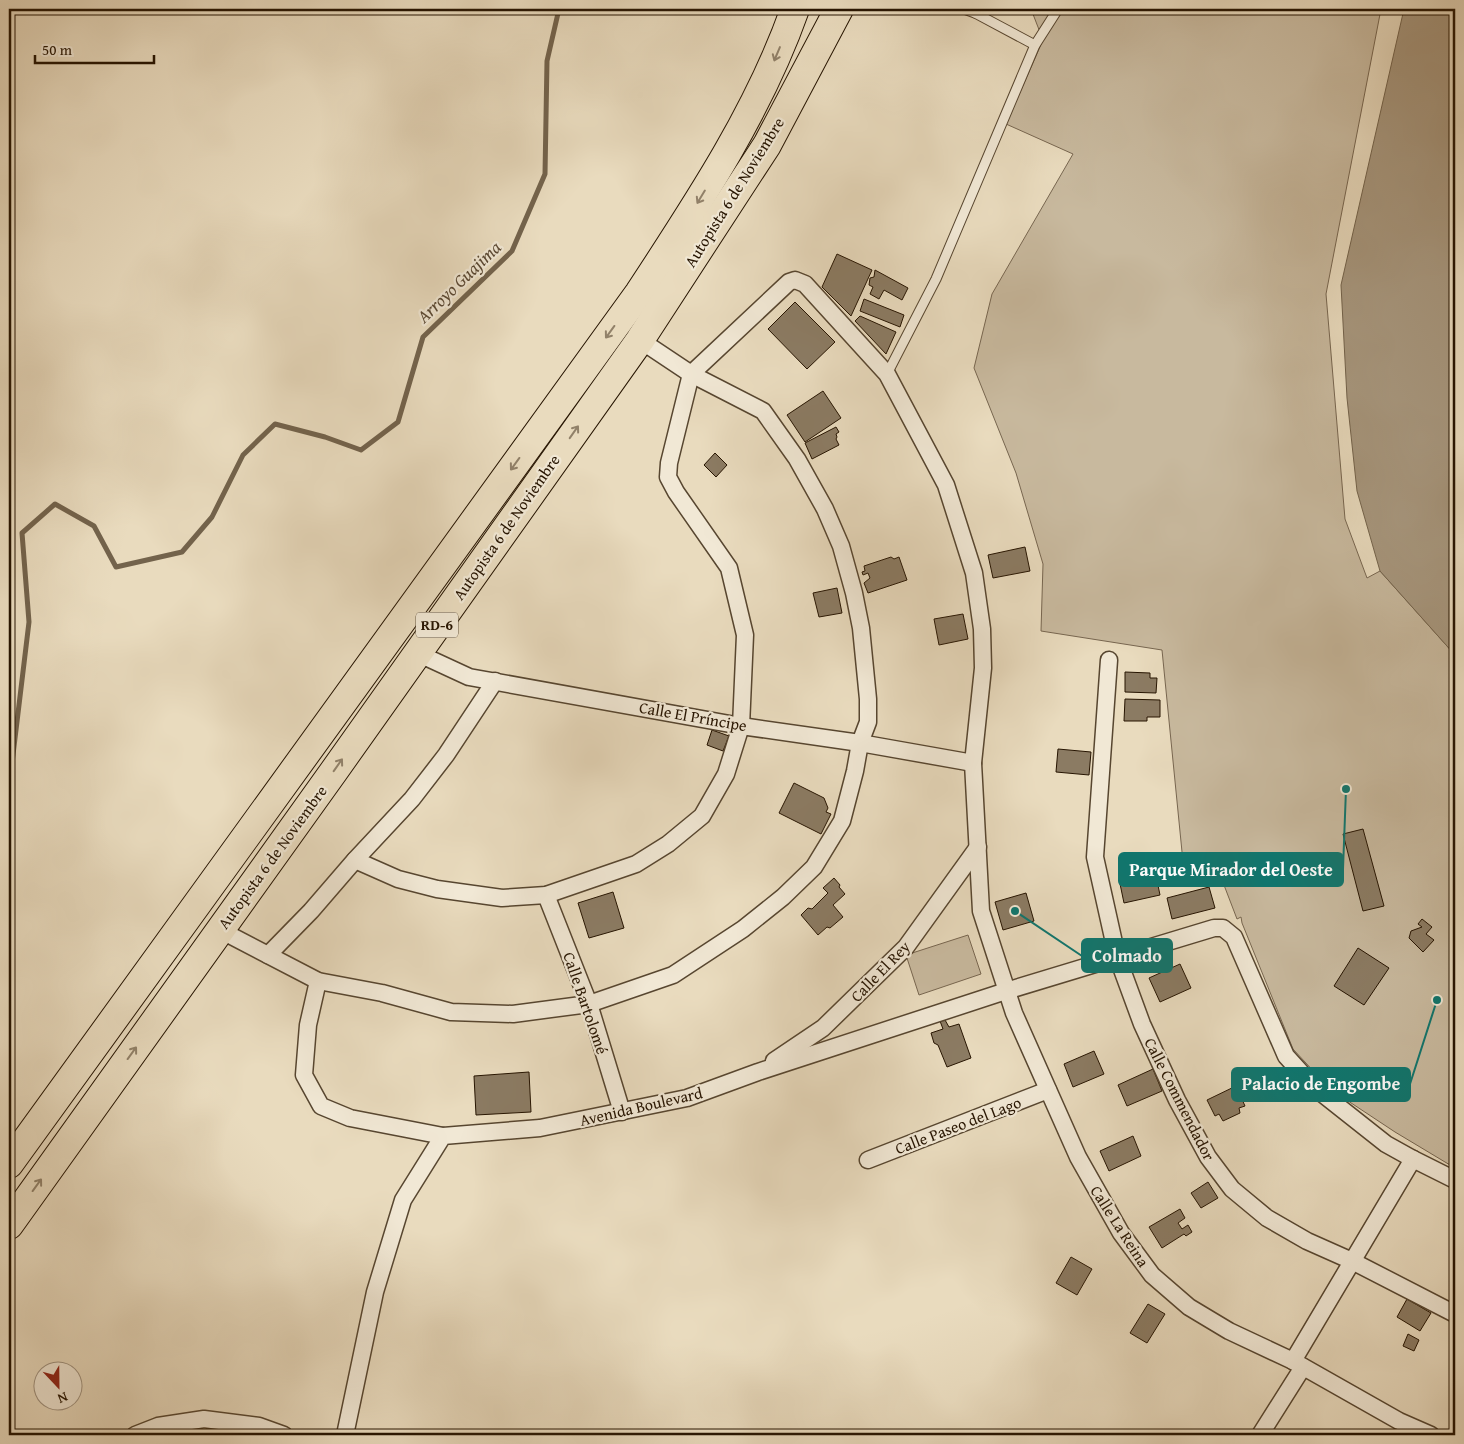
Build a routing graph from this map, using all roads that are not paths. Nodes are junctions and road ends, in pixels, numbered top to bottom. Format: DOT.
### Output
graph roads {
  1 [pos="795,9"];
  2 [pos="839,9"];
  3 [pos="964,9"];
  4 [pos="1058,9"];
  5 [pos="977,11"];
  6 [pos="1035,44"];
  7 [pos="640,340"];
  8 [pos="691,374"];
  9 [pos="887,374"];
  10 [pos="417,653"];
  11 [pos="1109,660"];
  12 [pos="495,682"];
  13 [pos="742,726"];
  14 [pos="860,743"];
  15 [pos="974,763"];
  16 [pos="978,847"];
  17 [pos="354,860"];
  18 [pos="546,895"];
  19 [pos="220,930"];
  20 [pos="268,955"];
  21 [pos="1117,956"];
  22 [pos="318,981"];
  23 [pos="1006,991"];
  24 [pos="589,1004"];
  25 [pos="758,1072"];
  26 [pos="1048,1090"];
  27 [pos="622,1112"];
  28 [pos="443,1136"];
  29 [pos="1412,1159"];
  30 [pos="868,1160"];
  31 [pos="9,1164"];
  32 [pos="1455,1180"];
  33 [pos="9,1225"];
  34 [pos="1352,1261"];
  35 [pos="1455,1314"];
  36 [pos="1298,1364"];
  37 [pos="135,1435"];
  38 [pos="284,1435"];
  39 [pos="345,1435"];
  40 [pos="1260,1435"];
  41 [pos="1431,1435"];
  1 -- 31 [label="highway, Autopista 6 de Noviembre / RD-6, one-way"];
  2 -- 7 [label="highway, Autopista 6 de Noviembre / RD-6"];
  3 -- 5 [label="lane"];
  4 -- 6 [label="lane"];
  5 -- 6 [label="lane"];
  6 -- 9 [label="lane"];
  7 -- 8 [label="street"];
  10 -- 7 [label="highway, Autopista 6 de Noviembre / RD-6, one-way"];
  8 -- 9 [label="street, Calle La Reina"];
  8 -- 13 [label="street"];
  8 -- 14 [label="street"];
  9 -- 15 [label="street, Calle La Reina"];
  10 -- 12 [label="street, Calle El Príncipe"];
  19 -- 10 [label="highway, Autopista 6 de Noviembre / RD-6, one-way"];
  11 -- 21 [label="street, Calle Commendador"];
  12 -- 13 [label="street, Calle El Príncipe"];
  12 -- 17 [label="street"];
  13 -- 14 [label="street, Calle El Príncipe"];
  13 -- 18 [label="street"];
  14 -- 15 [label="street, Calle El Príncipe"];
  14 -- 24 [label="street"];
  15 -- 16 [label="street, Calle La Reina"];
  16 -- 23 [label="street, Calle La Reina"];
  16 -- 25 [label="street, Calle El Rey"];
  17 -- 18 [label="street"];
  17 -- 20 [label="street"];
  18 -- 24 [label="street, Calle Bartolomé"];
  19 -- 20 [label="street"];
  33 -- 19 [label="highway, Autopista 6 de Noviembre / RD-6, one-way"];
  20 -- 22 [label="street"];
  21 -- 23 [label="street, Avenida Boulevard"];
  21 -- 29 [label="street, Avenida Boulevard"];
  21 -- 34 [label="street, Calle Commendador"];
  22 -- 24 [label="street"];
  22 -- 28 [label="street, Avenida Boulevard"];
  23 -- 25 [label="street, Avenida Boulevard"];
  23 -- 26 [label="street, Calle La Reina"];
  24 -- 27 [label="street, Calle Bartolomé"];
  25 -- 27 [label="street, Avenida Boulevard"];
  26 -- 30 [label="street, Calle Paseo del Lago"];
  26 -- 36 [label="street, Calle La Reina"];
  27 -- 28 [label="street, Avenida Boulevard"];
  28 -- 39 [label="street"];
  29 -- 32 [label="street"];
  29 -- 34 [label="street"];
  34 -- 35 [label="street, Calle Commendador"];
  34 -- 36 [label="street"];
  36 -- 40 [label="street"];
  36 -- 41 [label="street, Calle La Reina"];
  37 -- 38 [label="street"];
}
